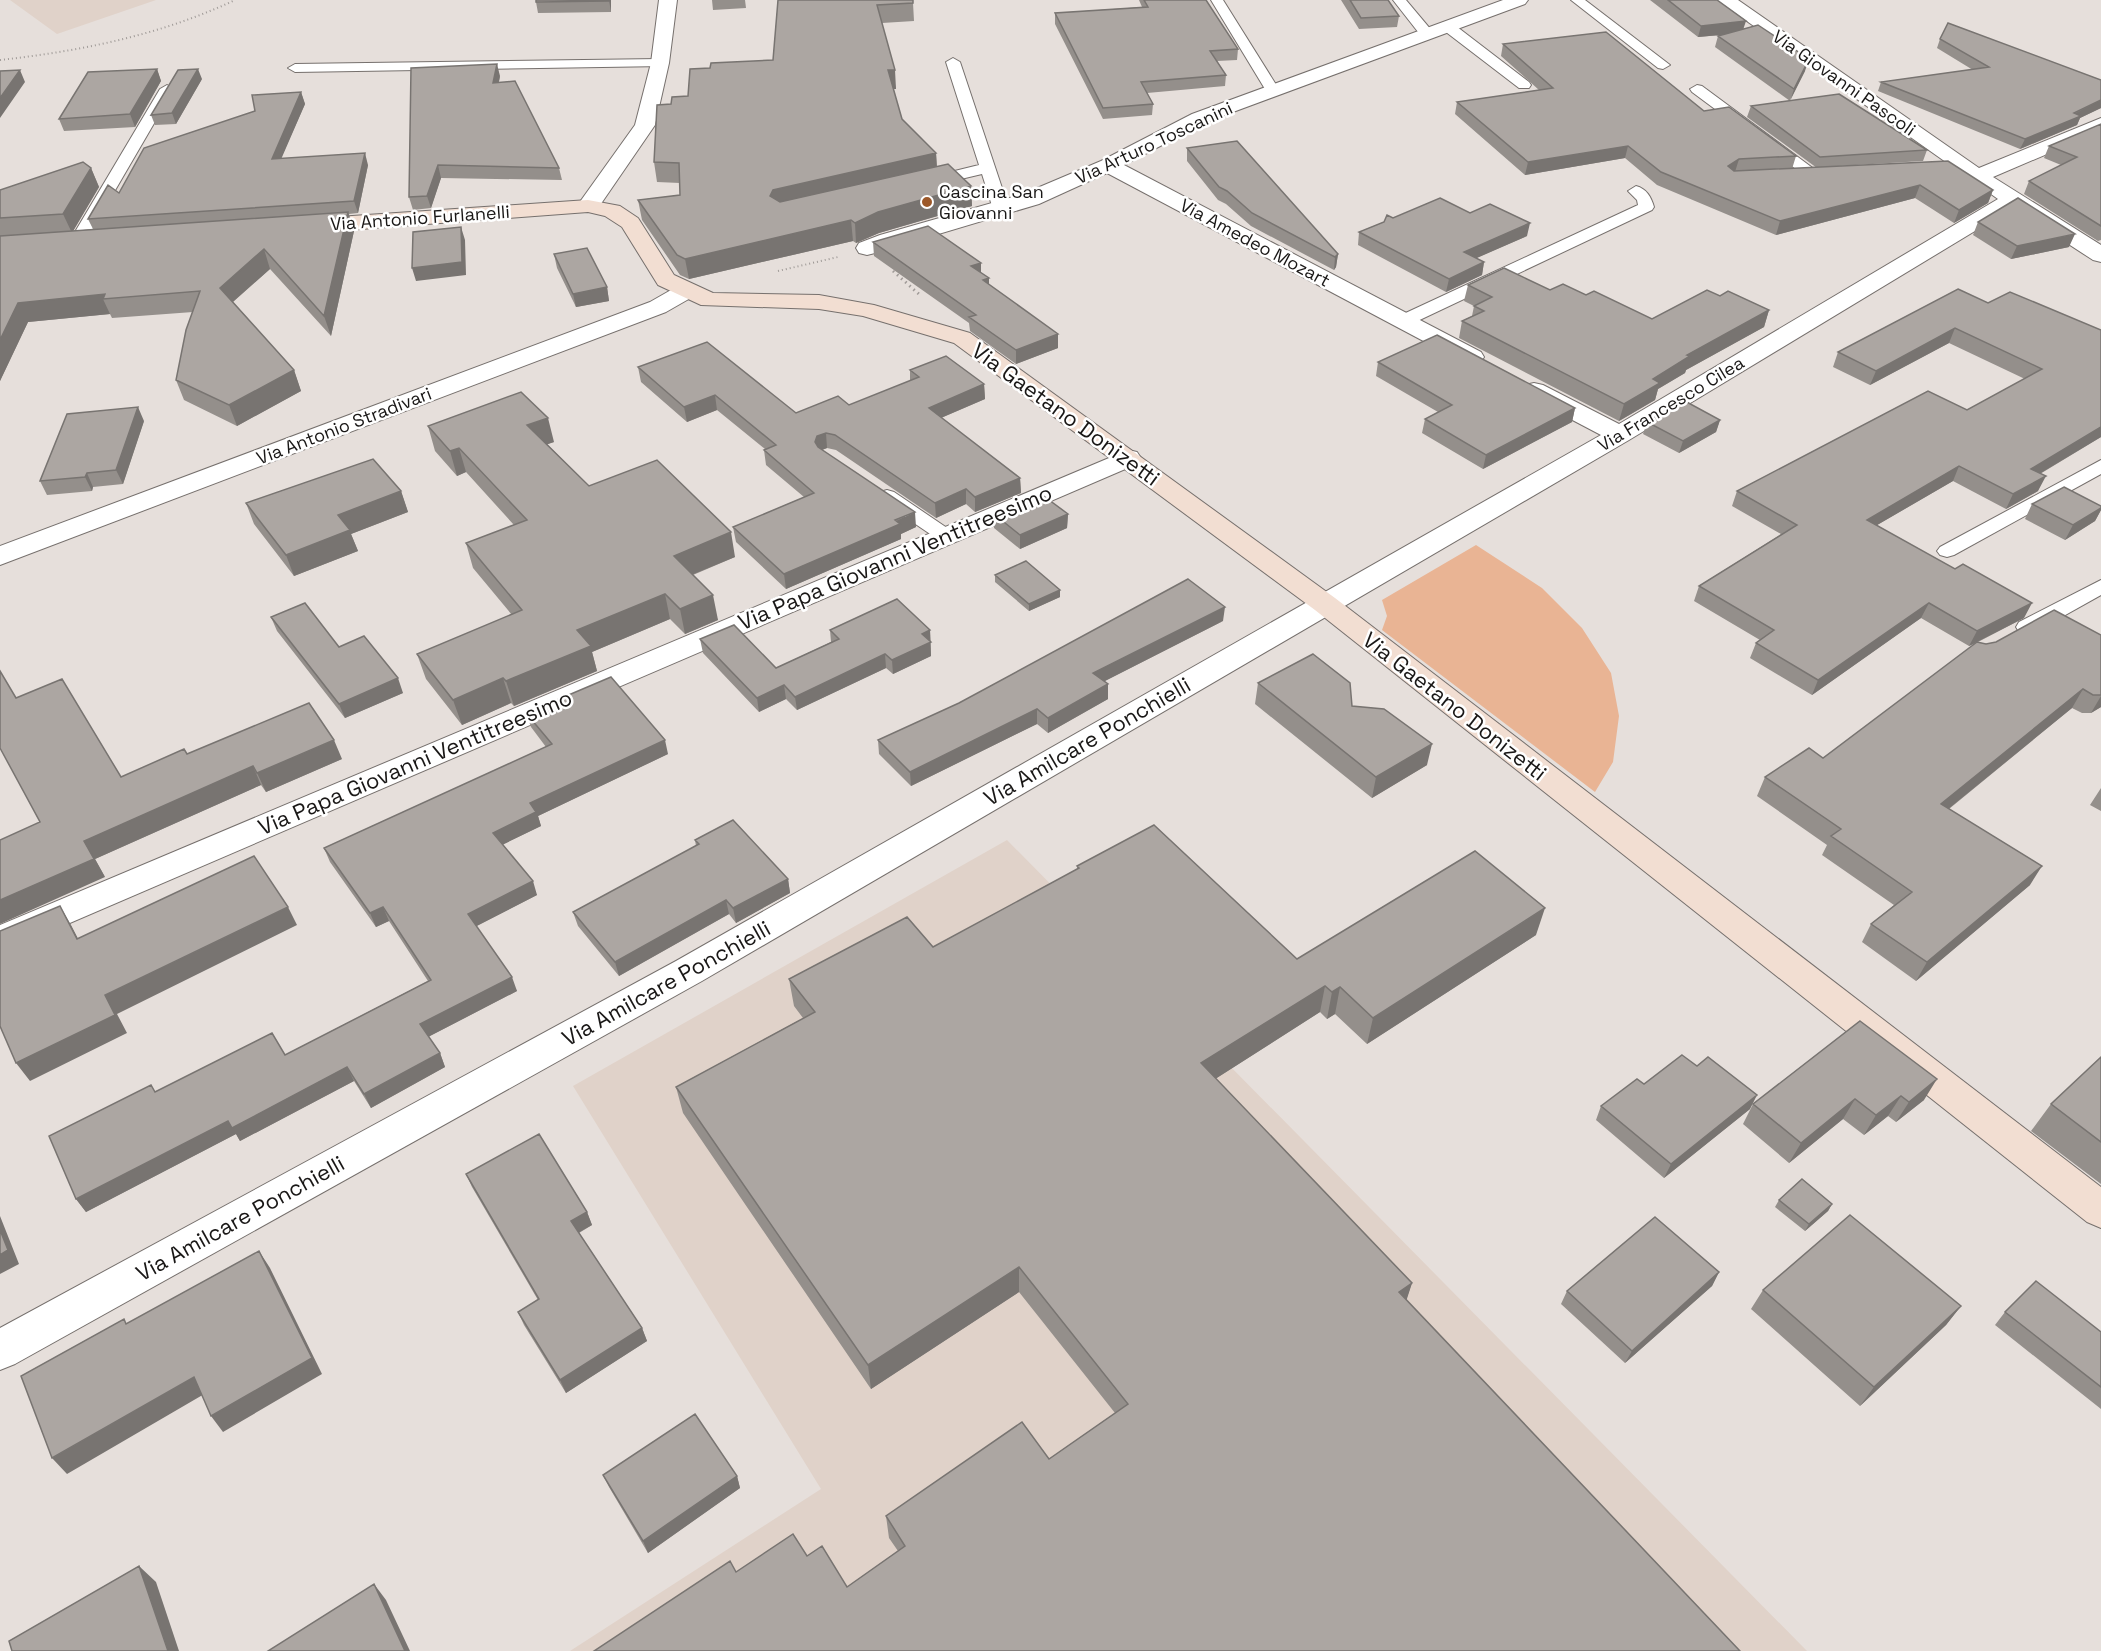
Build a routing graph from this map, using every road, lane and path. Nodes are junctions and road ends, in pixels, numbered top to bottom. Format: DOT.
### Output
graph roads {
  1 [pos="235,0"];
  2 [pos="668,0"];
  3 [pos="1217,0"];
  4 [pos="1399,0"];
  5 [pos="1519,0"];
  6 [pos="1577,0"];
  7 [pos="1726,0"];
  8 [pos="1448,26"];
  9 [pos="1427,34"];
  10 [pos="0,60"];
  11 [pos="953,62"];
  12 [pos="660,63"];
  13 [pos="1663,65"];
  14 [pos="295,68"];
  15 [pos="177,71"];
  16 [pos="1524,85"];
  17 [pos="1697,89"];
  18 [pos="1273,91"];
  19 [pos="2101,123"];
  20 [pos="1108,165"];
  21 [pos="1940,167"];
  22 [pos="988,168"];
  23 [pos="1970,171"];
  24 [pos="1791,176"];
  25 [pos="908,186"];
  26 [pos="1636,191"];
  27 [pos="2013,199"];
  28 [pos="588,206"];
  29 [pos="1001,209"];
  30 [pos="291,227"];
  31 [pos="101,240"];
  32 [pos="77,242"];
  33 [pos="55,243"];
  34 [pos="867,248"];
  35 [pos="2101,255"];
  36 [pos="686,291"];
  37 [pos="1403,321"];
  38 [pos="1496,370"];
  39 [pos="1517,381"];
  40 [pos="1620,435"];
  41 [pos="1128,458"];
  42 [pos="2101,466"];
  43 [pos="867,483"];
  44 [pos="946,536"];
  45 [pos="1947,551"];
  46 [pos="0,556"];
  47 [pos="2101,586"];
  48 [pos="1325,604"];
  49 [pos="2008,637"];
  50 [pos="0,940"];
  51 [pos="2101,1210"];
  52 [pos="0,1350"];
  1 -- 10 [label="path"];
  2 -- 12 [label="street"];
  3 -- 18 [label="lane"];
  4 -- 9 [label="lane"];
  5 -- 8 [label="street, Via Arturo Toscanini"];
  6 -- 13 [label="lane"];
  7 -- 23 [label="street, Via Giovanni Pascoli"];
  8 -- 9 [label="street, Via Arturo Toscanini"];
  8 -- 16 [label="lane"];
  9 -- 18 [label="street, Via Arturo Toscanini"];
  11 -- 22 [label="lane"];
  12 -- 14 [label="lane"];
  12 -- 28 [label="street"];
  15 -- 32 [label="lane"];
  17 -- 24 [label="lane"];
  18 -- 20 [label="street, Via Arturo Toscanini"];
  19 -- 23 [label="street"];
  20 -- 29 [label="street, Via Arturo Toscanini"];
  20 -- 37 [label="street, Via Amedeo Mozart"];
  21 -- 23 [label="lane"];
  22 -- 25 [label="lane"];
  22 -- 29 [label="lane"];
  23 -- 27 [label="street, Via Giovanni Pascoli"];
  26 -- 37 [label="lane"];
  27 -- 35 [label="street, Via Giovanni Pascoli"];
  27 -- 40 [label="street, Via Francesco Cilea"];
  28 -- 30 [label="street, Via Antonio Furlanelli"];
  28 -- 36 [label="street, Via Antonio Furlanelli"];
  29 -- 34 [label="street, Via Arturo Toscanini"];
  31 -- 32 [label="street"];
  32 -- 33 [label="street"];
  36 -- 41 [label="street, Via Gaetano Donizetti"];
  36 -- 46 [label="street, Via Antonio Stradivari"];
  37 -- 38 [label="street, Via Amedeo Mozart"];
  39 -- 40 [label="street"];
  40 -- 48 [label="street, Via Francesco Cilea"];
  41 -- 44 [label="street, Via Papa Giovanni Ventitreesimo"];
  41 -- 48 [label="street, Via Gaetano Donizetti"];
  42 -- 45 [label="lane"];
  43 -- 44 [label="lane"];
  44 -- 50 [label="street, Via Papa Giovanni Ventitreesimo"];
  47 -- 49 [label="lane"];
  48 -- 51 [label="street, Via Gaetano Donizetti"];
  48 -- 52 [label="street, Via Amilcare Ponchielli"];
}
